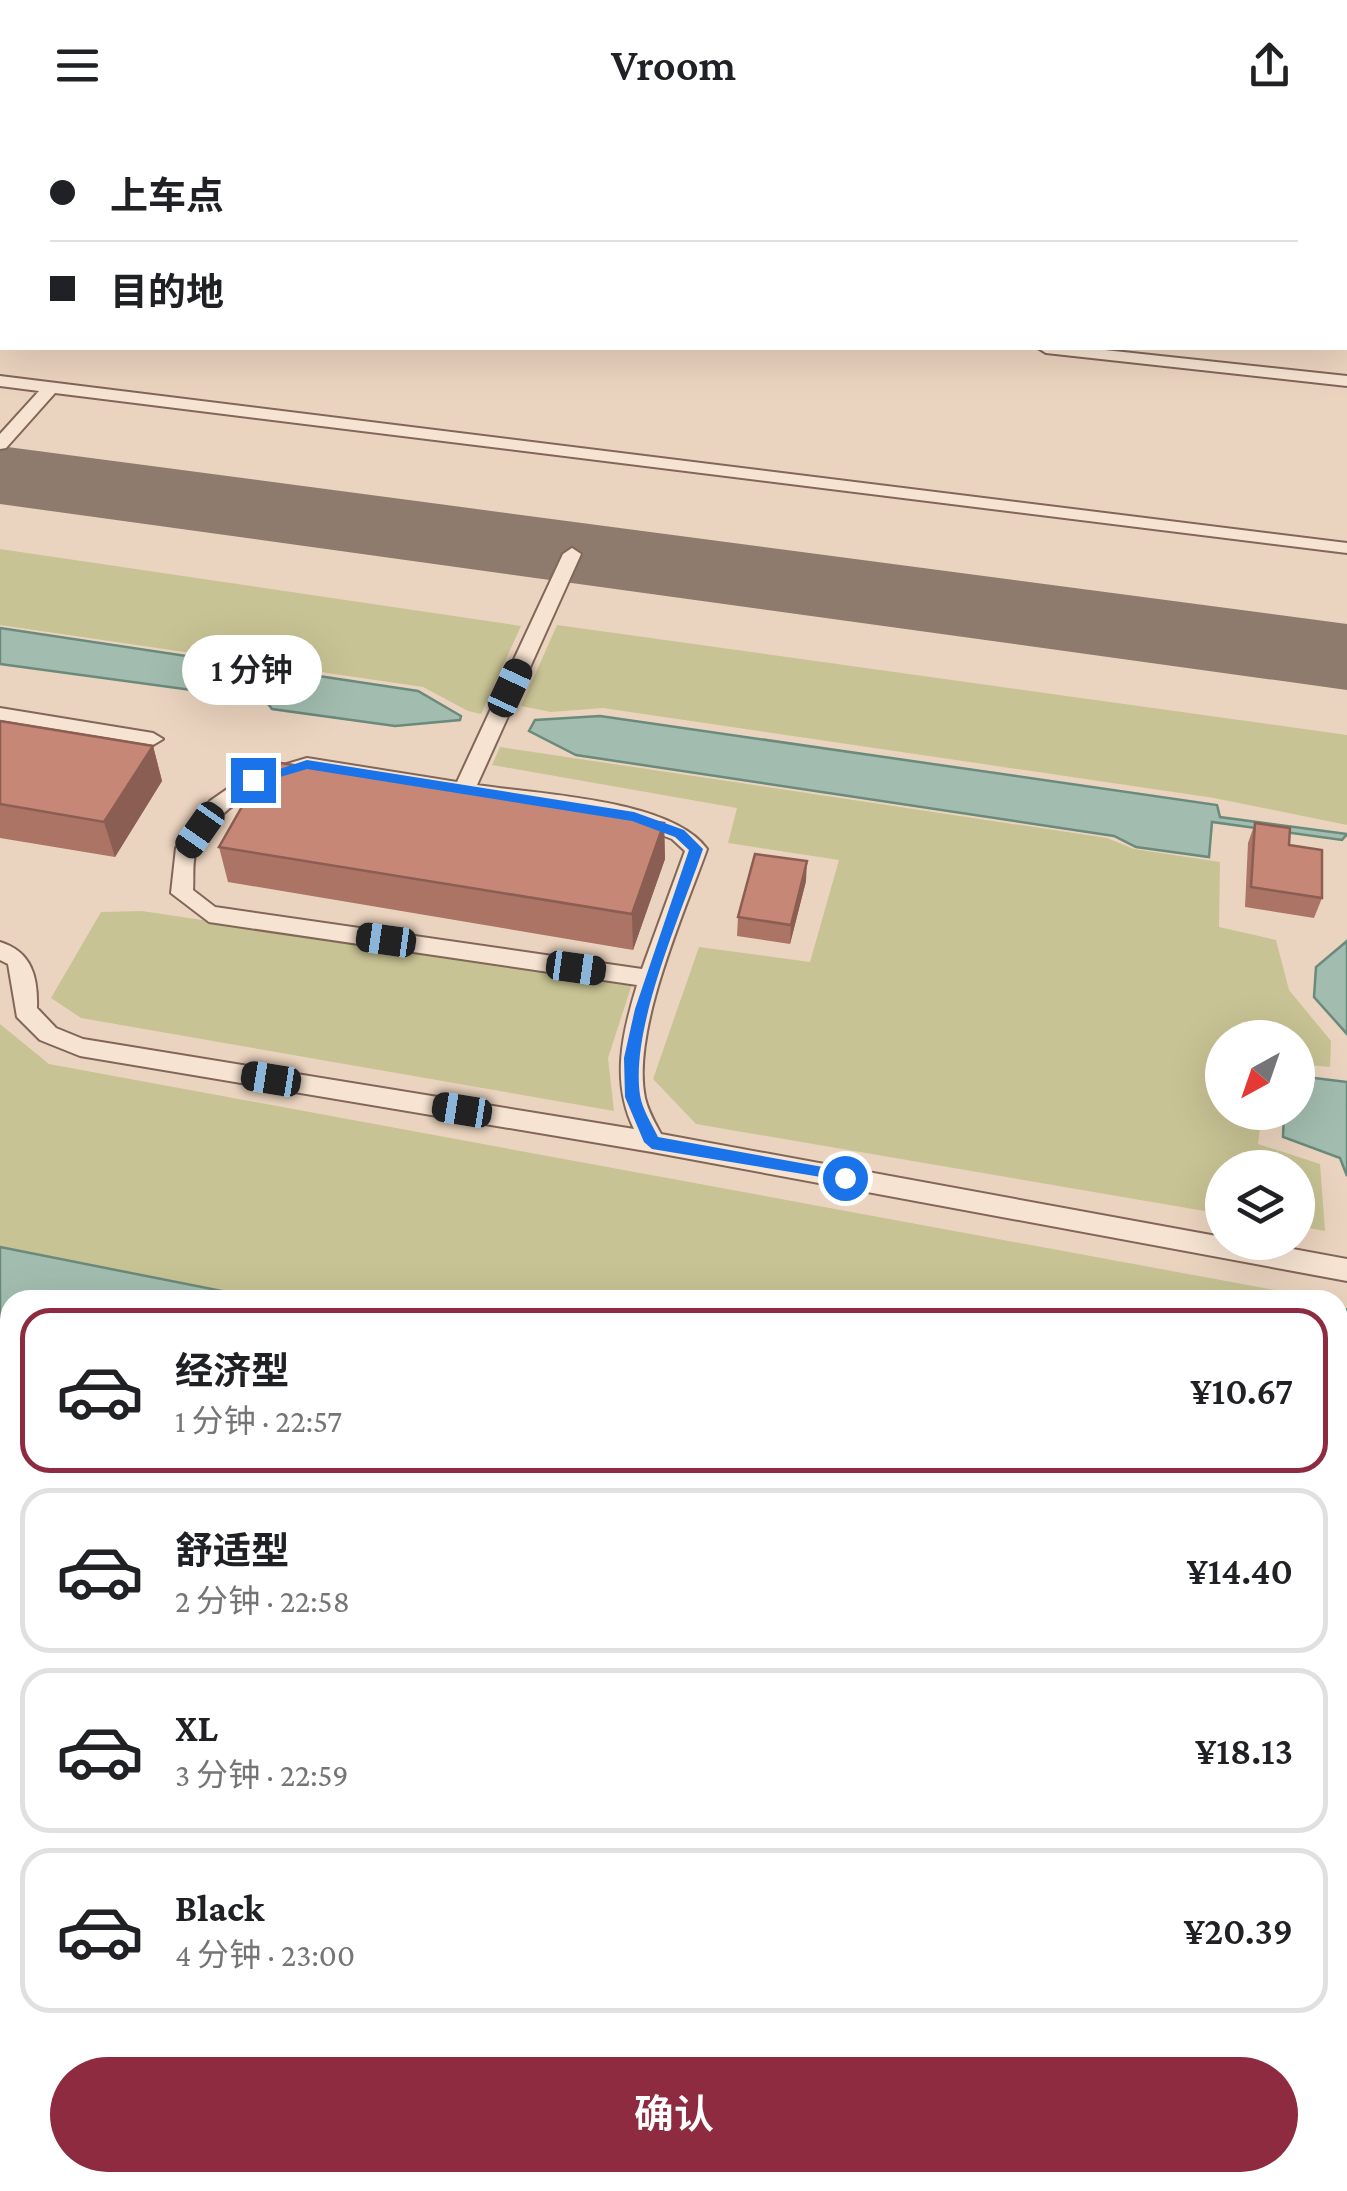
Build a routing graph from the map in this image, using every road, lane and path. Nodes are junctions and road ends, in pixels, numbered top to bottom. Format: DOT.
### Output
graph roads {
  1 [pos="1064,350"];
  2 [pos="0,381"];
  3 [pos="1347,381"];
  4 [pos="51,387"];
  5 [pos="0,444"];
  6 [pos="1347,548"];
  7 [pos="572,554"];
  8 [pos="0,714"];
  9 [pos="153,739"];
  10 [pos="464,790"];
  11 [pos="0,950"];
  12 [pos="652,979"];
  13 [pos="652,1142"];
  14 [pos="1347,1270"];
  1 -- 3 [label="lane"];
  2 -- 4 [label="lane"];
  4 -- 5 [label="lane"];
  4 -- 6 [label="lane"];
  7 -- 10 [label="lane"];
  8 -- 9 [label="lane"];
  10 -- 12 [label="lane"];
  10 -- 12 [label="lane"];
  11 -- 13 [label="lane"];
  12 -- 13 [label="lane"];
  13 -- 14 [label="lane"];
}
